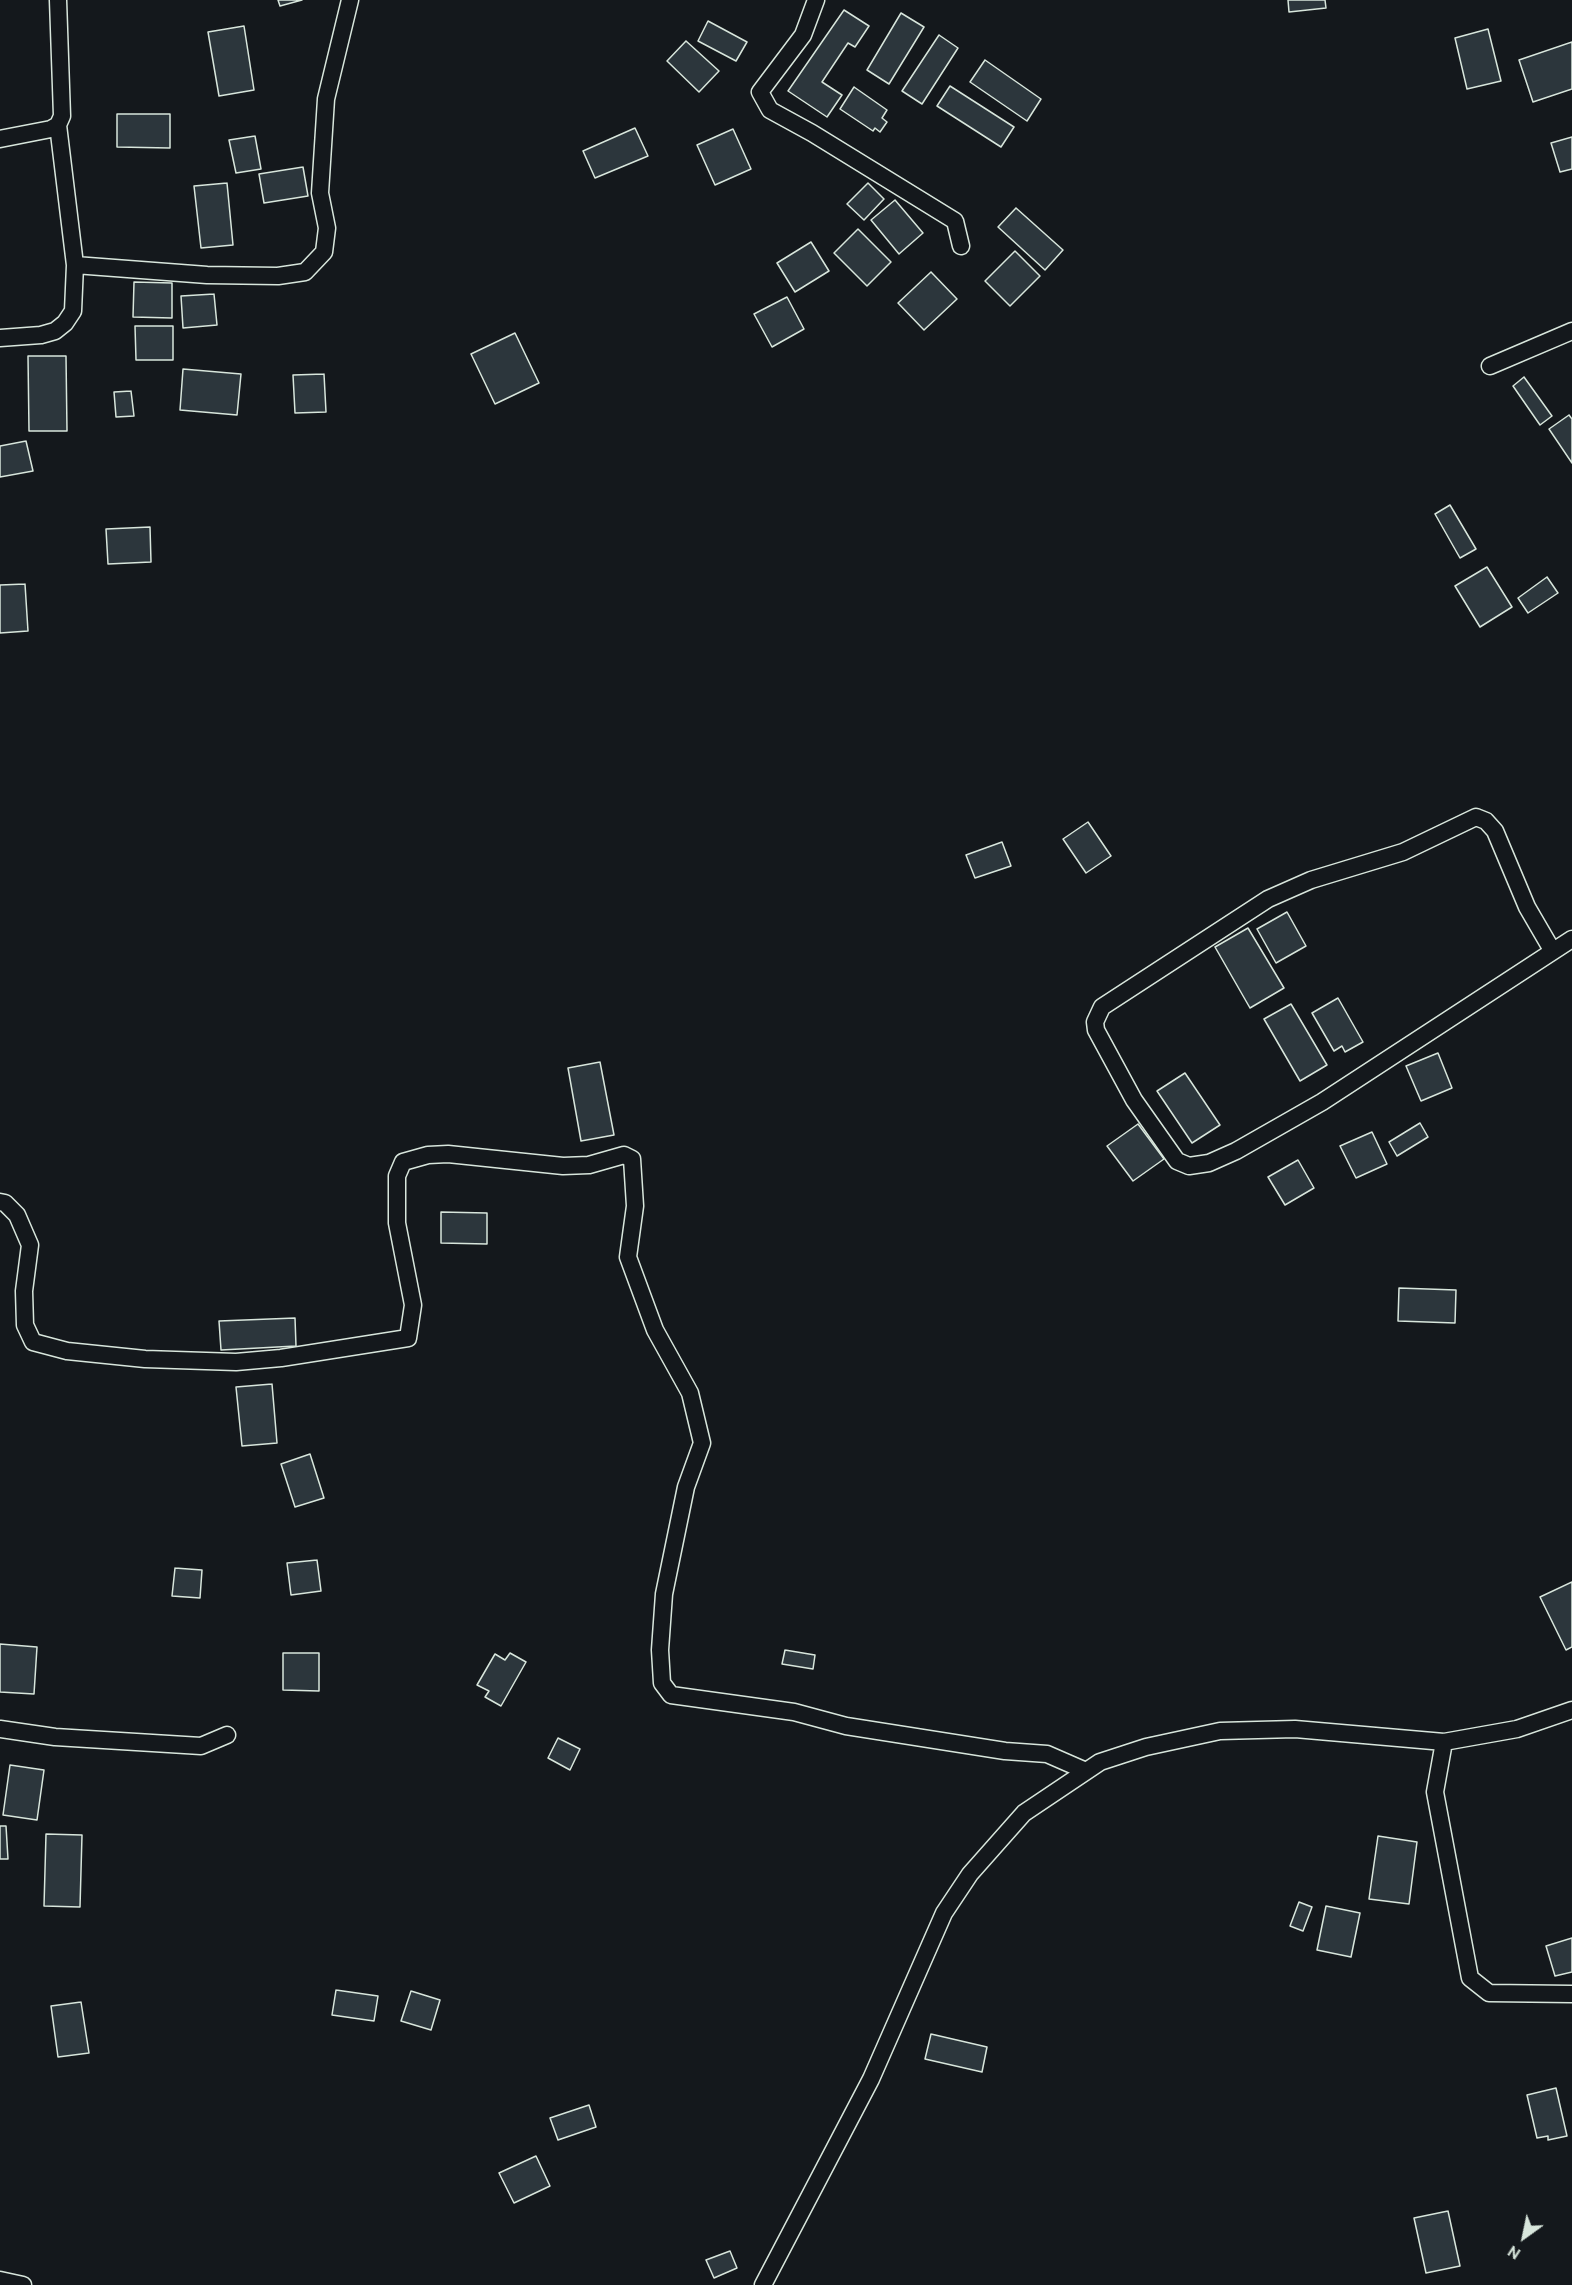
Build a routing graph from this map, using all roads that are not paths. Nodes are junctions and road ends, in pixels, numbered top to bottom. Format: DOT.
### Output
graph roads {
  1 [pos="58,0"];
  2 [pos="350,0"];
  3 [pos="816,0"];
  4 [pos="58,124"];
  5 [pos="0,139"];
  6 [pos="961,246"];
  7 [pos="75,265"];
  8 [pos="1572,332"];
  9 [pos="0,338"];
  10 [pos="1490,366"];
  11 [pos="1572,939"];
  12 [pos="1552,950"];
  13 [pos="0,1202"];
  14 [pos="1572,1710"];
  15 [pos="0,1729"];
  16 [pos="227,1735"];
  17 [pos="1444,1742"];
  18 [pos="1086,1772"];
  19 [pos="1572,1994"];
  20 [pos="0,2280"];
  21 [pos="23,2285"];
  22 [pos="763,2285"];
  1 -- 4 [label="street"];
  2 -- 7 [label="street"];
  3 -- 6 [label="street"];
  4 -- 5 [label="street"];
  4 -- 7 [label="street"];
  7 -- 9 [label="street"];
  8 -- 10 [label="street"];
  11 -- 12 [label="street"];
  12 -- 12 [label="street"];
  13 -- 18 [label="street"];
  14 -- 17 [label="street"];
  15 -- 16 [label="street"];
  17 -- 18 [label="street"];
  17 -- 19 [label="street"];
  18 -- 22 [label="street"];
  20 -- 21 [label="street"];
}
